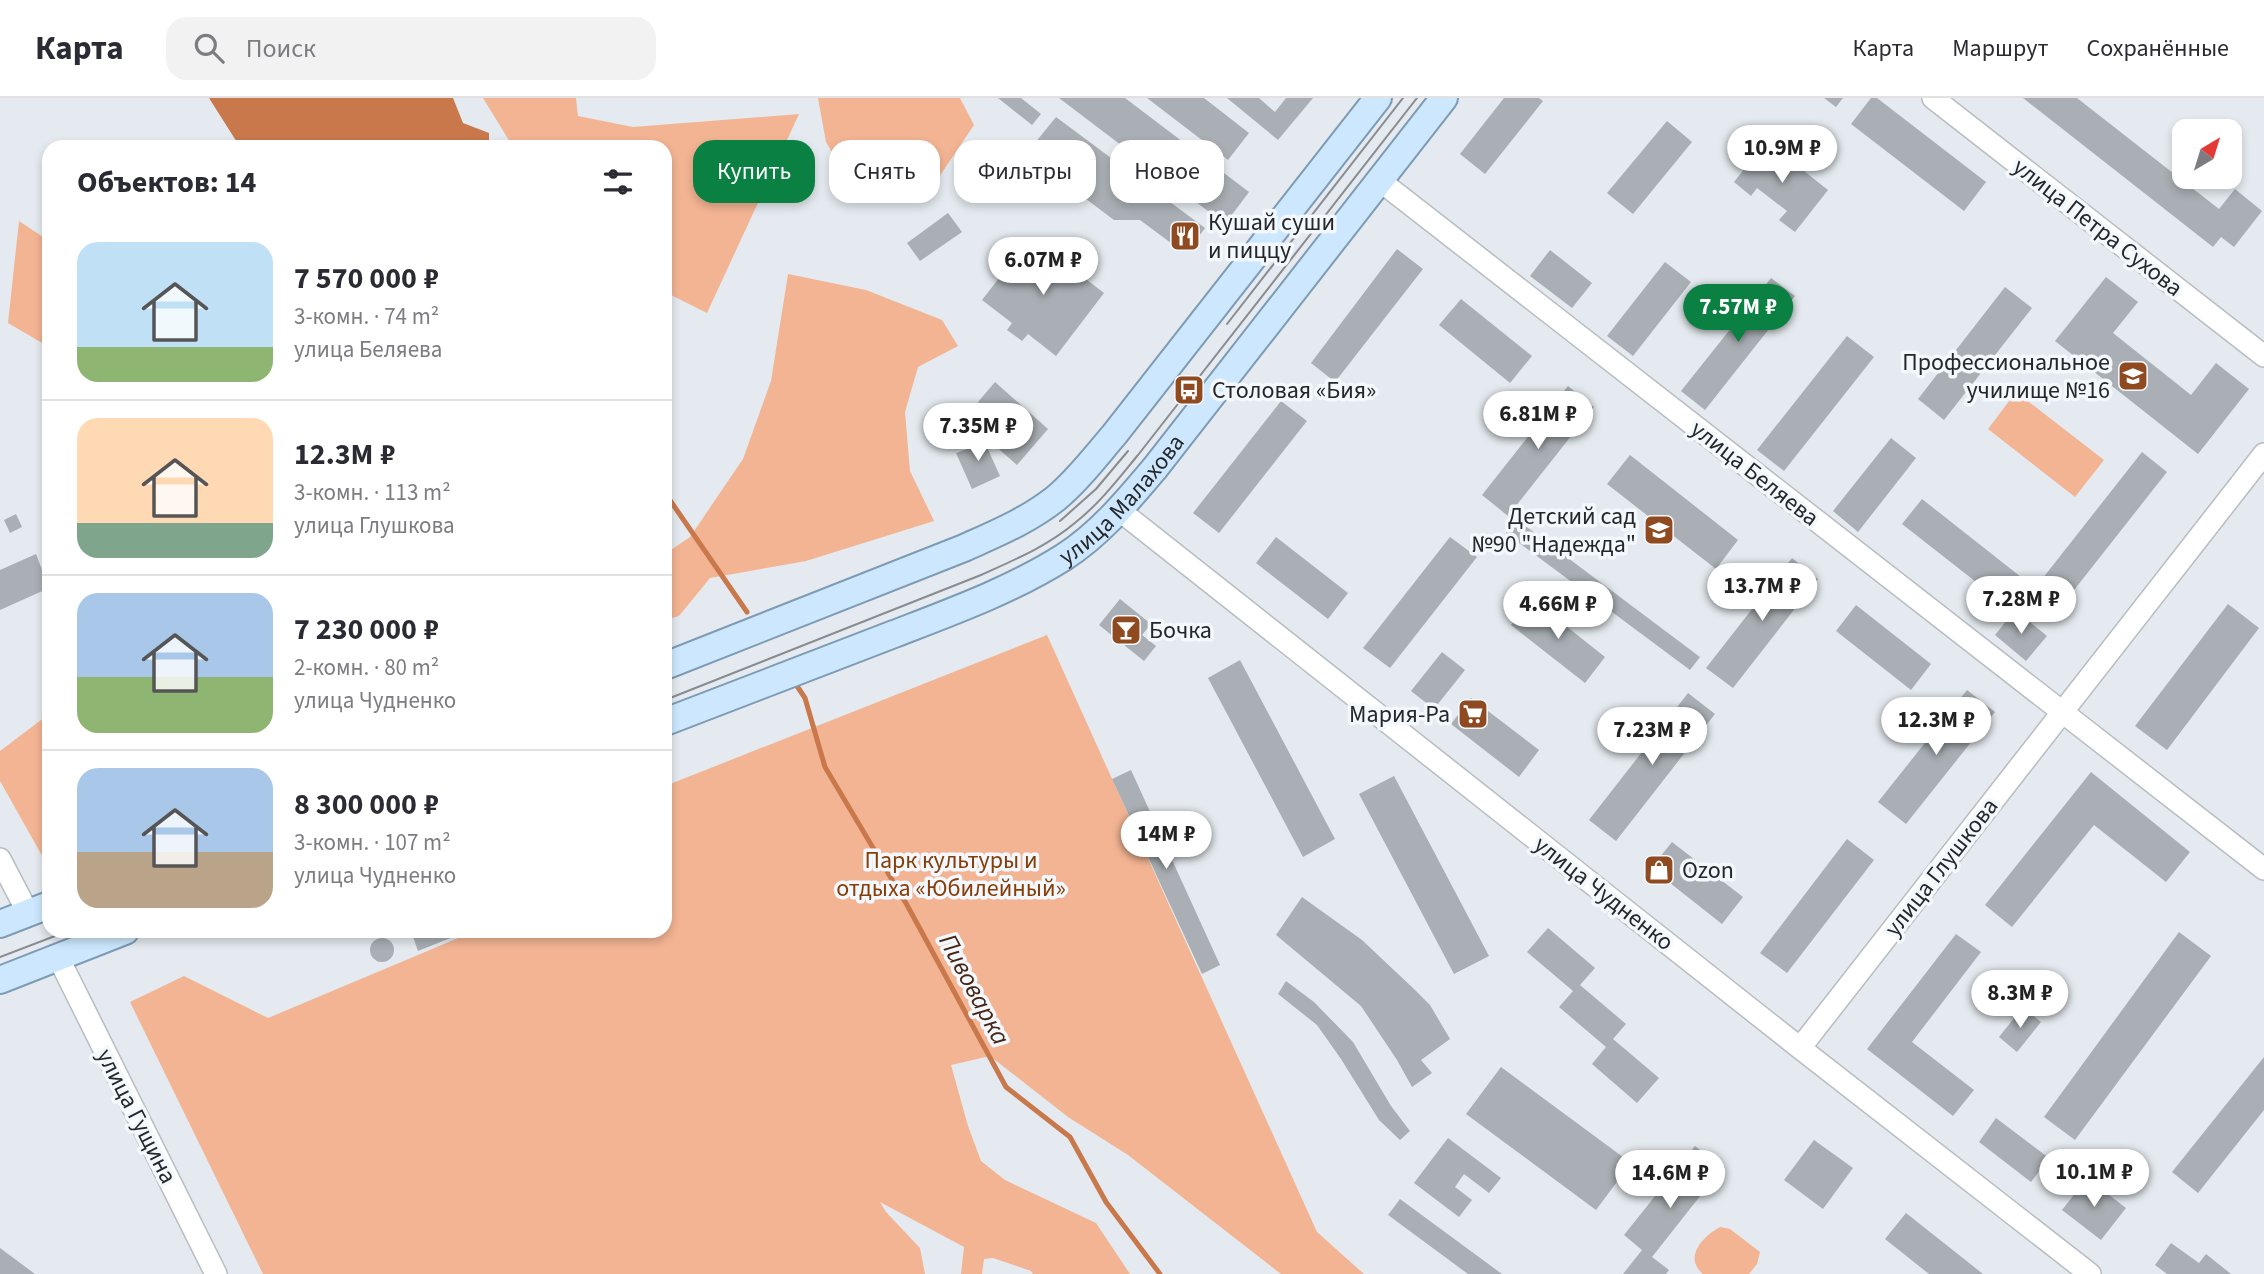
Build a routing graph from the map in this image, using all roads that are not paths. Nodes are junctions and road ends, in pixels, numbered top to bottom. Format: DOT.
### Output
graph roads {
  1 [pos="1378,98"];
  2 [pos="1444,98"];
  3 [pos="1933,98"];
  4 [pos="1379,180"];
  5 [pos="2264,356"];
  6 [pos="2264,454"];
  7 [pos="1119,510"];
  8 [pos="672,663"];
  9 [pos="2063,712"];
  10 [pos="672,719"];
  11 [pos="0,859"];
  12 [pos="2264,869"];
  13 [pos="39,909"];
  14 [pos="0,924"];
  15 [pos="107,938"];
  16 [pos="58,957"];
  17 [pos="0,980"];
  18 [pos="1800,1048"];
  19 [pos="216,1274"];
  20 [pos="2090,1274"];
  1 -- 8 [label="main road, улица Малахова"];
  2 -- 4 [label="main road, улица Малахова"];
  3 -- 5 [label="street, улица Петра Сухова"];
  4 -- 7 [label="main road, улица Малахова"];
  4 -- 9 [label="street, улица Беляева"];
  6 -- 9 [label="street, улица Глушкова"];
  7 -- 10 [label="main road, улица Малахова"];
  7 -- 18 [label="street, улица Чудненко"];
  9 -- 12 [label="street, улица Беляева"];
  9 -- 18 [label="street, улица Глушкова"];
  11 -- 13 [label="street"];
  13 -- 14 [label="main road"];
  15 -- 16 [label="main road"];
  16 -- 17 [label="main road"];
  16 -- 19 [label="street, улица Гущина"];
  18 -- 20 [label="street, улица Чудненко"];
}
